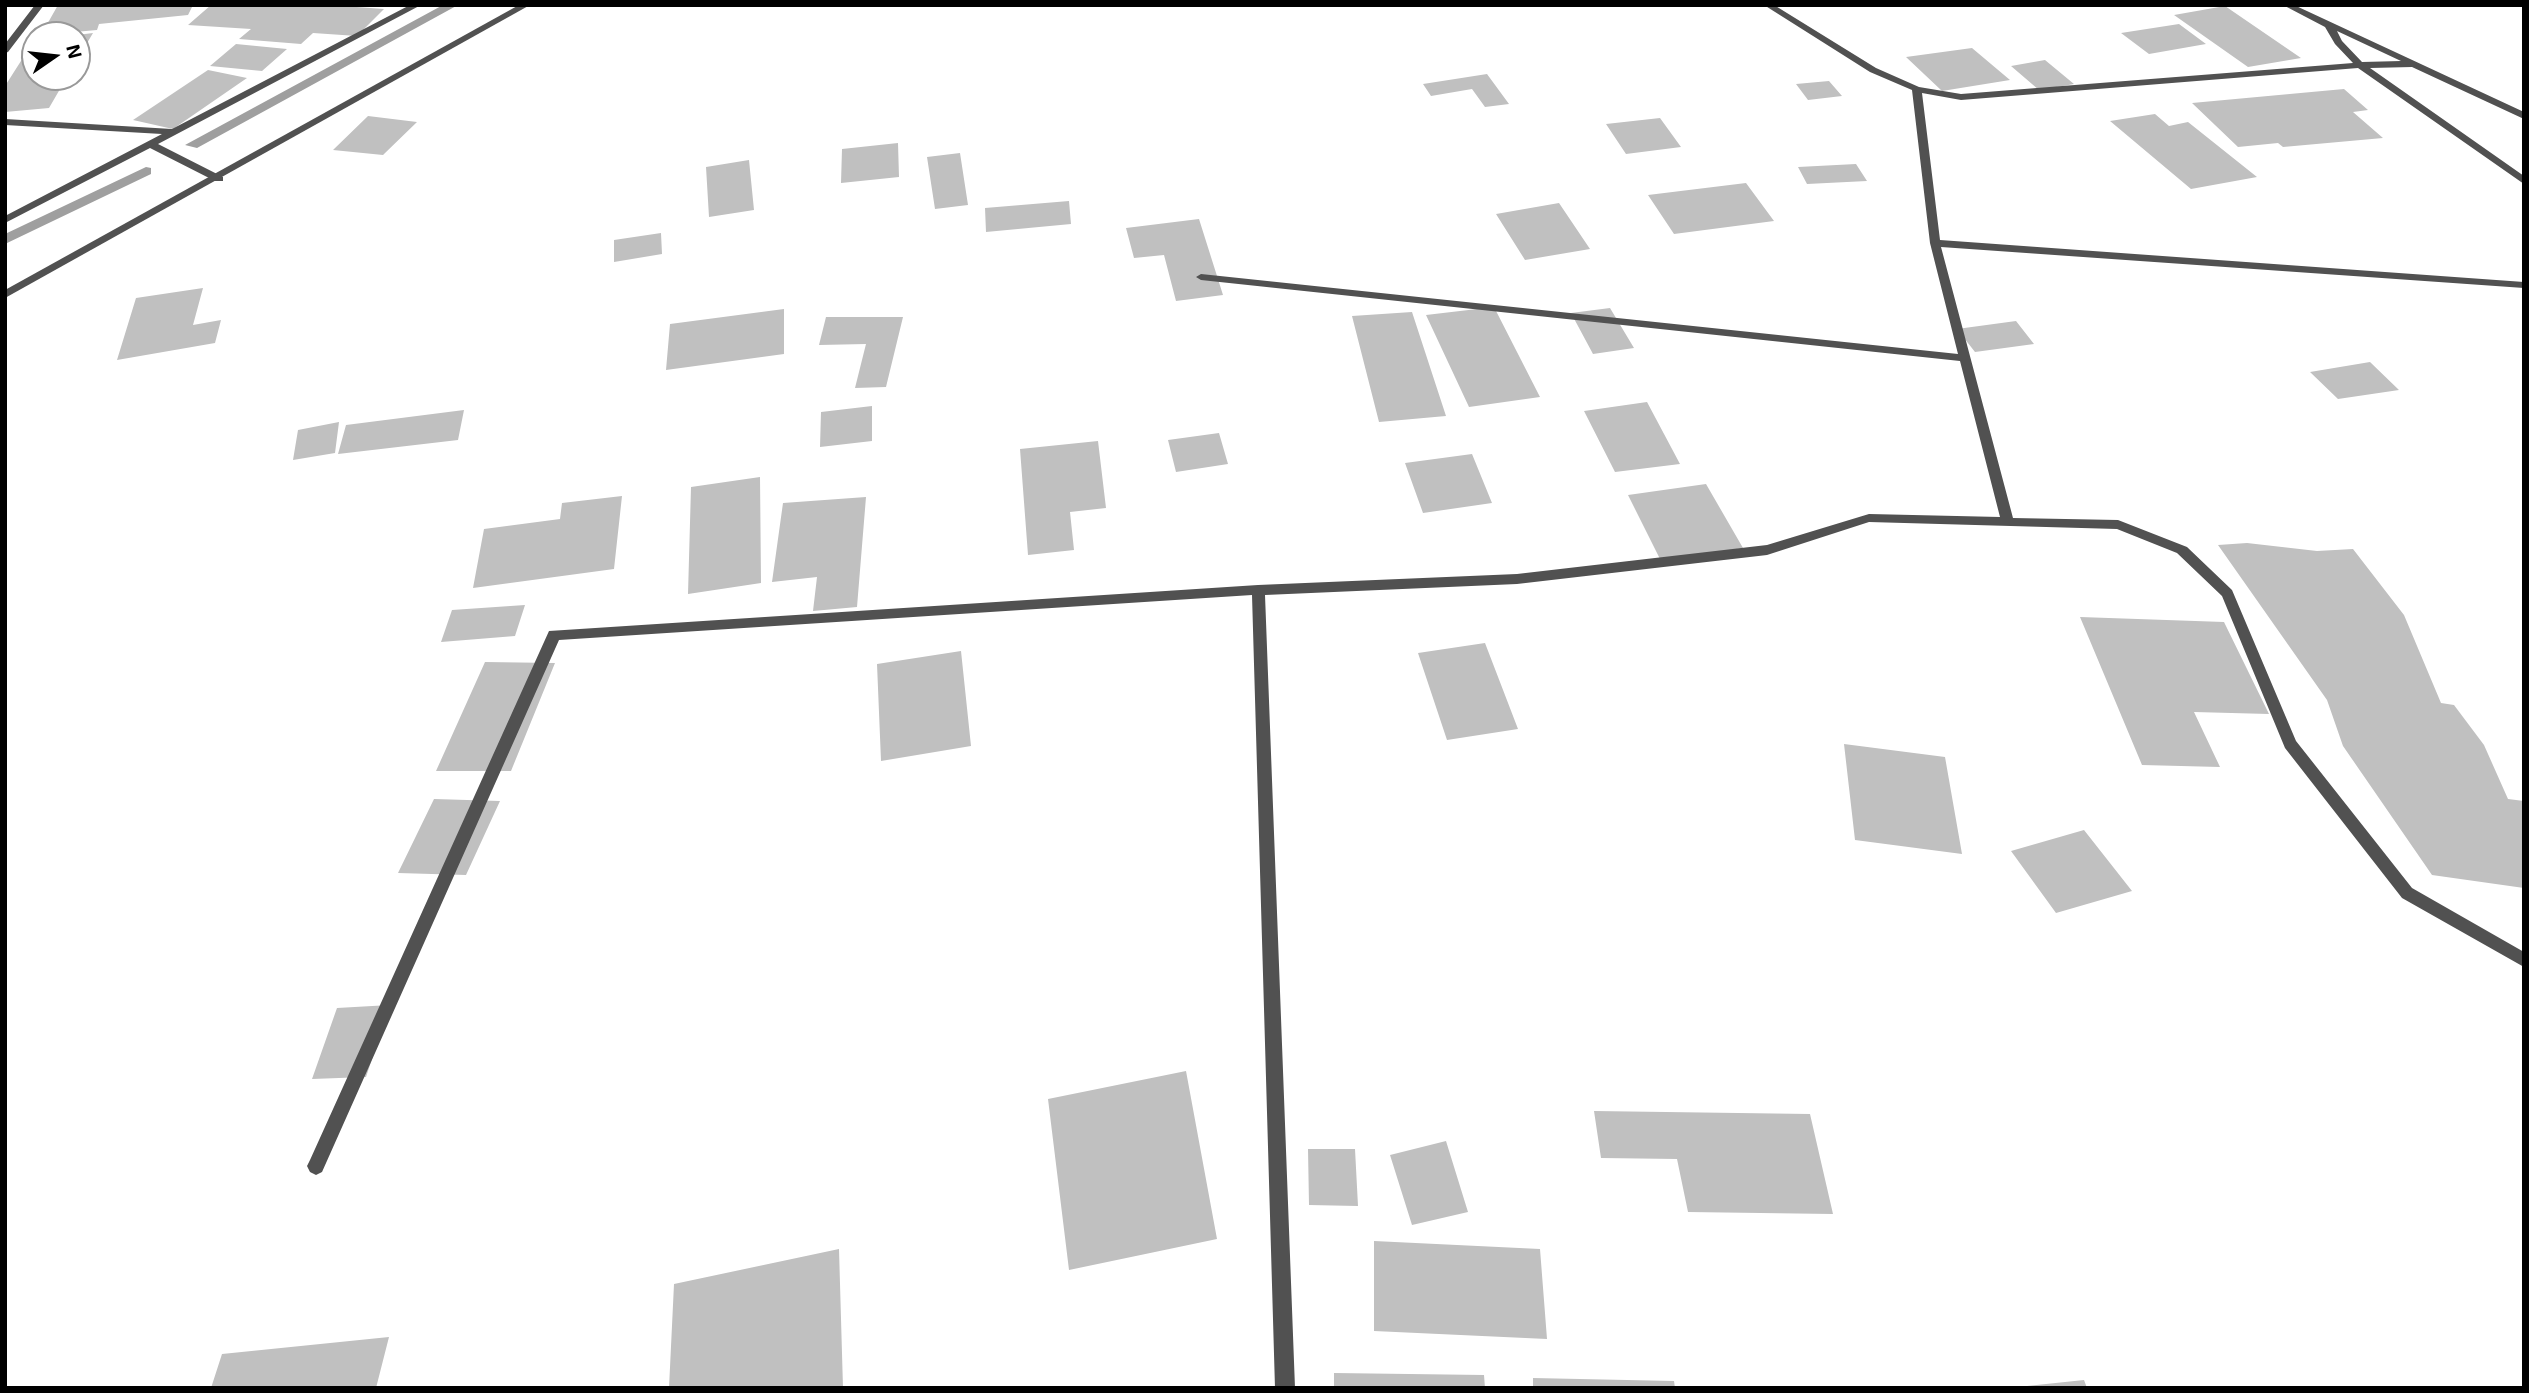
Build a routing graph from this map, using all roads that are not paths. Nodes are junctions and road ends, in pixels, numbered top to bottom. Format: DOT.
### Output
graph roads {
  1 [pos="40,5"];
  2 [pos="417,5"];
  3 [pos="526,5"];
  4 [pos="1768,5"];
  5 [pos="2287,5"];
  6 [pos="2302,5"];
  7 [pos="2329,24"];
  8 [pos="5,50"];
  9 [pos="2413,64"];
  10 [pos="2360,65"];
  11 [pos="1917,89"];
  12 [pos="2524,116"];
  13 [pos="5,122"];
  14 [pos="176,132"];
  15 [pos="152,145"];
  16 [pos="219,179"];
  17 [pos="2524,181"];
  18 [pos="5,220"];
  19 [pos="1935,243"];
  20 [pos="1200,277"];
  21 [pos="2524,285"];
  22 [pos="5,295"];
  23 [pos="1964,358"];
  24 [pos="2008,523"];
  25 [pos="1258,590"];
  26 [pos="2524,960"];
  27 [pos="316,1166"];
  28 [pos="1285,1388"];
  1 -- 8 [label="street"];
  2 -- 14 [label="street"];
  3 -- 16 [label="street"];
  4 -- 11 [label="street"];
  5 -- 7 [label="street"];
  6 -- 7 [label="street"];
  7 -- 9 [label="street"];
  7 -- 10 [label="street"];
  9 -- 10 [label="street"];
  9 -- 12 [label="street"];
  10 -- 11 [label="street"];
  10 -- 17 [label="street"];
  11 -- 19 [label="street"];
  13 -- 14 [label="street"];
  14 -- 15 [label="street"];
  15 -- 16 [label="street"];
  15 -- 18 [label="street"];
  16 -- 22 [label="street"];
  19 -- 21 [label="street"];
  19 -- 23 [label="street"];
  20 -- 23 [label="street"];
  23 -- 24 [label="street"];
  24 -- 25 [label="street"];
  24 -- 26 [label="street"];
  25 -- 27 [label="street"];
  25 -- 28 [label="street"];
}
